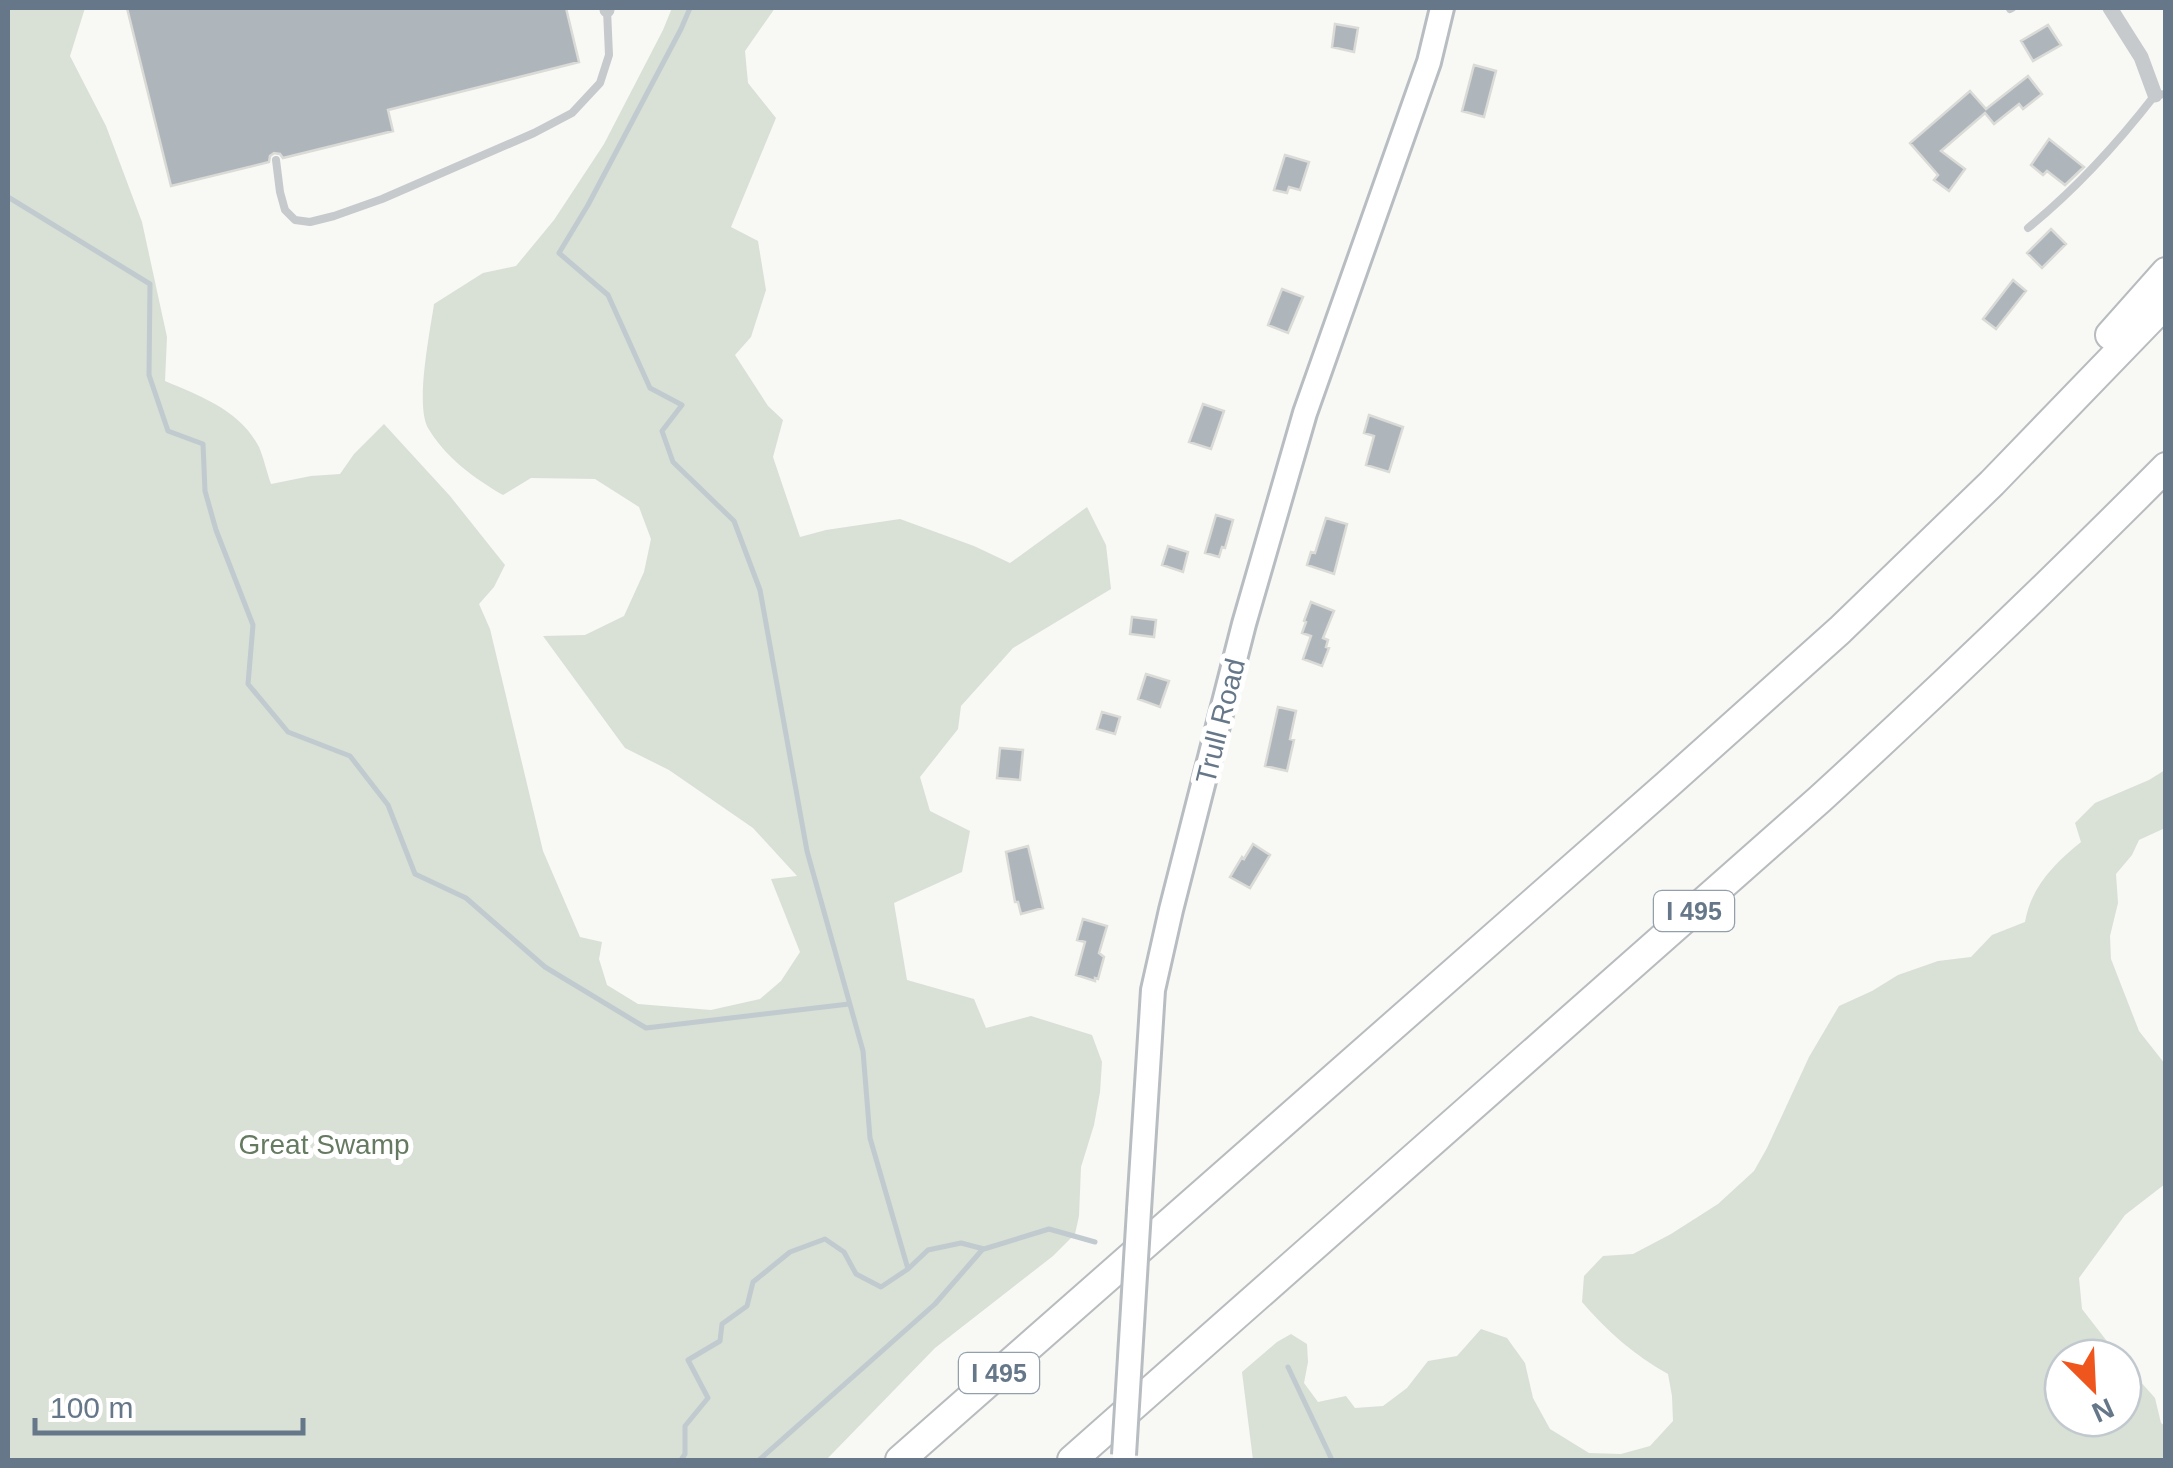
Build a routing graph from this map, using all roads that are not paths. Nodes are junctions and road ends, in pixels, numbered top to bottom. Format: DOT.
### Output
graph roads {
  1 [pos="1442,8"];
  2 [pos="2110,8"];
  3 [pos="607,9"];
  4 [pos="2160,94"];
  5 [pos="276,160"];
  6 [pos="2028,228"];
  7 [pos="2166,272"];
  8 [pos="2166,303"];
  9 [pos="2166,467"];
  10 [pos="1921,554"];
  11 [pos="1124,1458"];
  12 [pos="900,1460"];
  13 [pos="1072,1460"];
  1 -- 11 [label="street, Trull Road, bridge"];
  2 -- 4 [label="street"];
  3 -- 5 [label="lane"];
  4 -- 6 [label="lane"];
  7 -- 10 [label="highway"];
  8 -- 10 [label="highway, I 495"];
  9 -- 13 [label="highway, I 495"];
  10 -- 12 [label="highway, I 495"];
}
